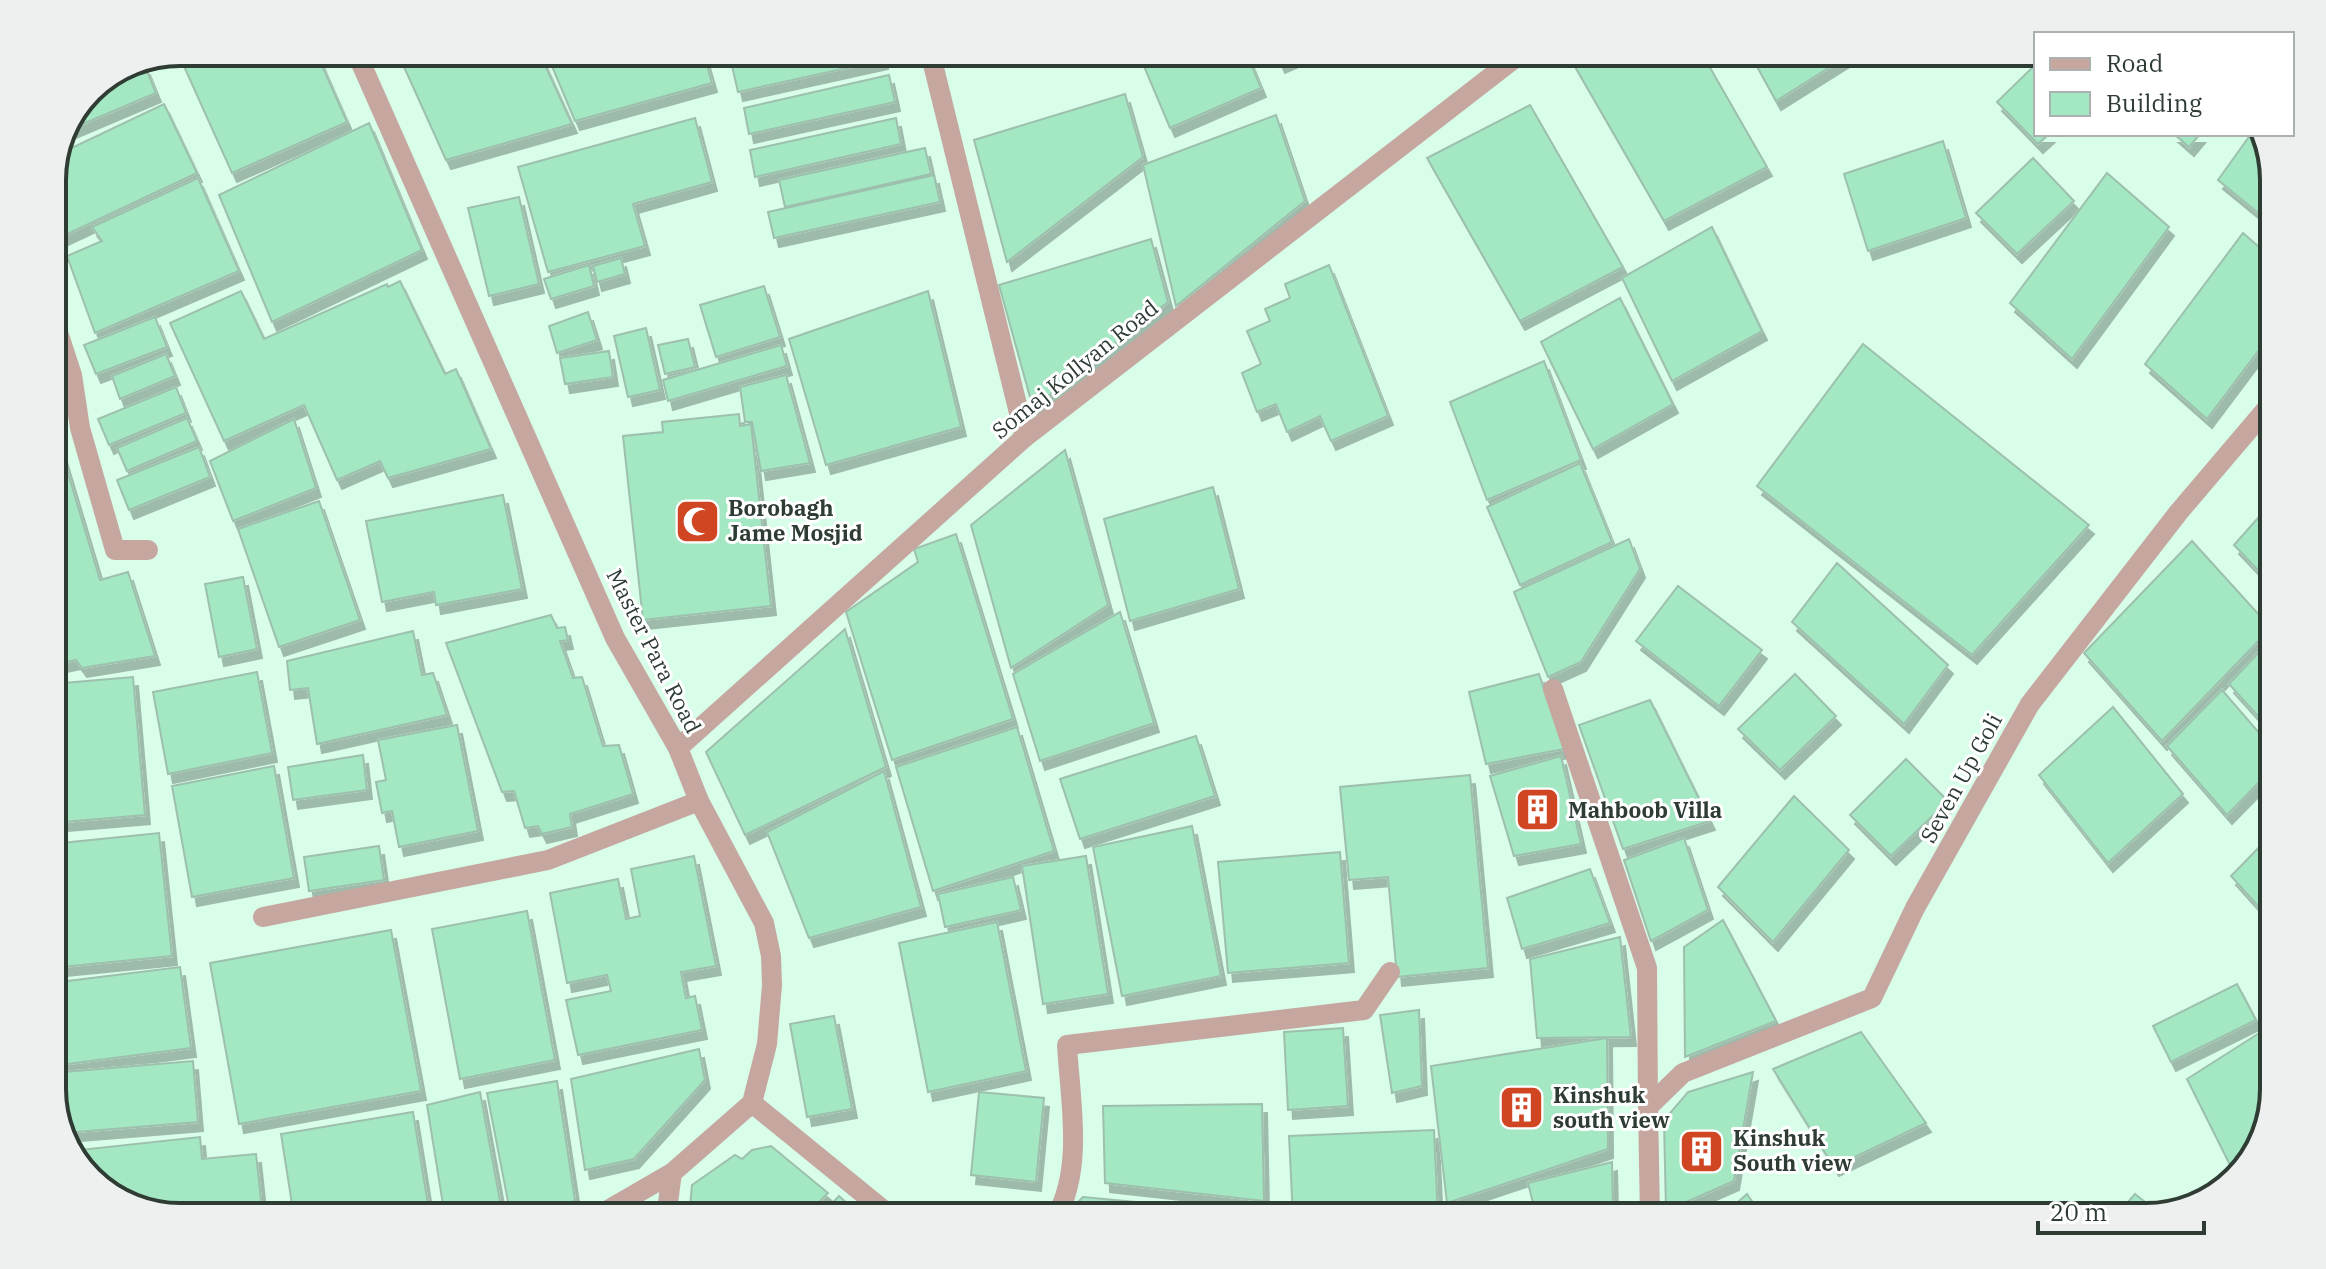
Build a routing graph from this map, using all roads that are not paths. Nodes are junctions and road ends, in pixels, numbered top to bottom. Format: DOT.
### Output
graph roads {
  1 [pos="362,66"];
  2 [pos="933,66"];
  3 [pos="1505,66"];
  4 [pos="66,357"];
  5 [pos="2260,416"];
  6 [pos="1025,437"];
  7 [pos="148,550"];
  8 [pos="1553,689"];
  9 [pos="678,748"];
  10 [pos="699,801"];
  11 [pos="263,917"];
  12 [pos="1390,972"];
  13 [pos="752,1103"];
  14 [pos="1648,1107"];
  15 [pos="672,1173"];
  16 [pos="620,1203"];
  17 [pos="668,1203"];
  18 [pos="875,1203"];
  19 [pos="1062,1203"];
  20 [pos="1650,1203"];
  1 -- 9 [label="street, Master Para Road"];
  2 -- 6 [label="street"];
  3 -- 6 [label="street, Somaj Kollyan Road"];
  4 -- 7 [label="street"];
  5 -- 14 [label="street, Seven Up Goli"];
  6 -- 9 [label="street, Somaj Kollyan Road"];
  8 -- 14 [label="street"];
  9 -- 10 [label="street, Master Para Road"];
  10 -- 11 [label="street"];
  10 -- 13 [label="street, Master Para Road"];
  12 -- 19 [label="street"];
  13 -- 15 [label="street"];
  13 -- 18 [label="street"];
  14 -- 20 [label="street"];
  15 -- 16 [label="street"];
  15 -- 17 [label="street"];
}
